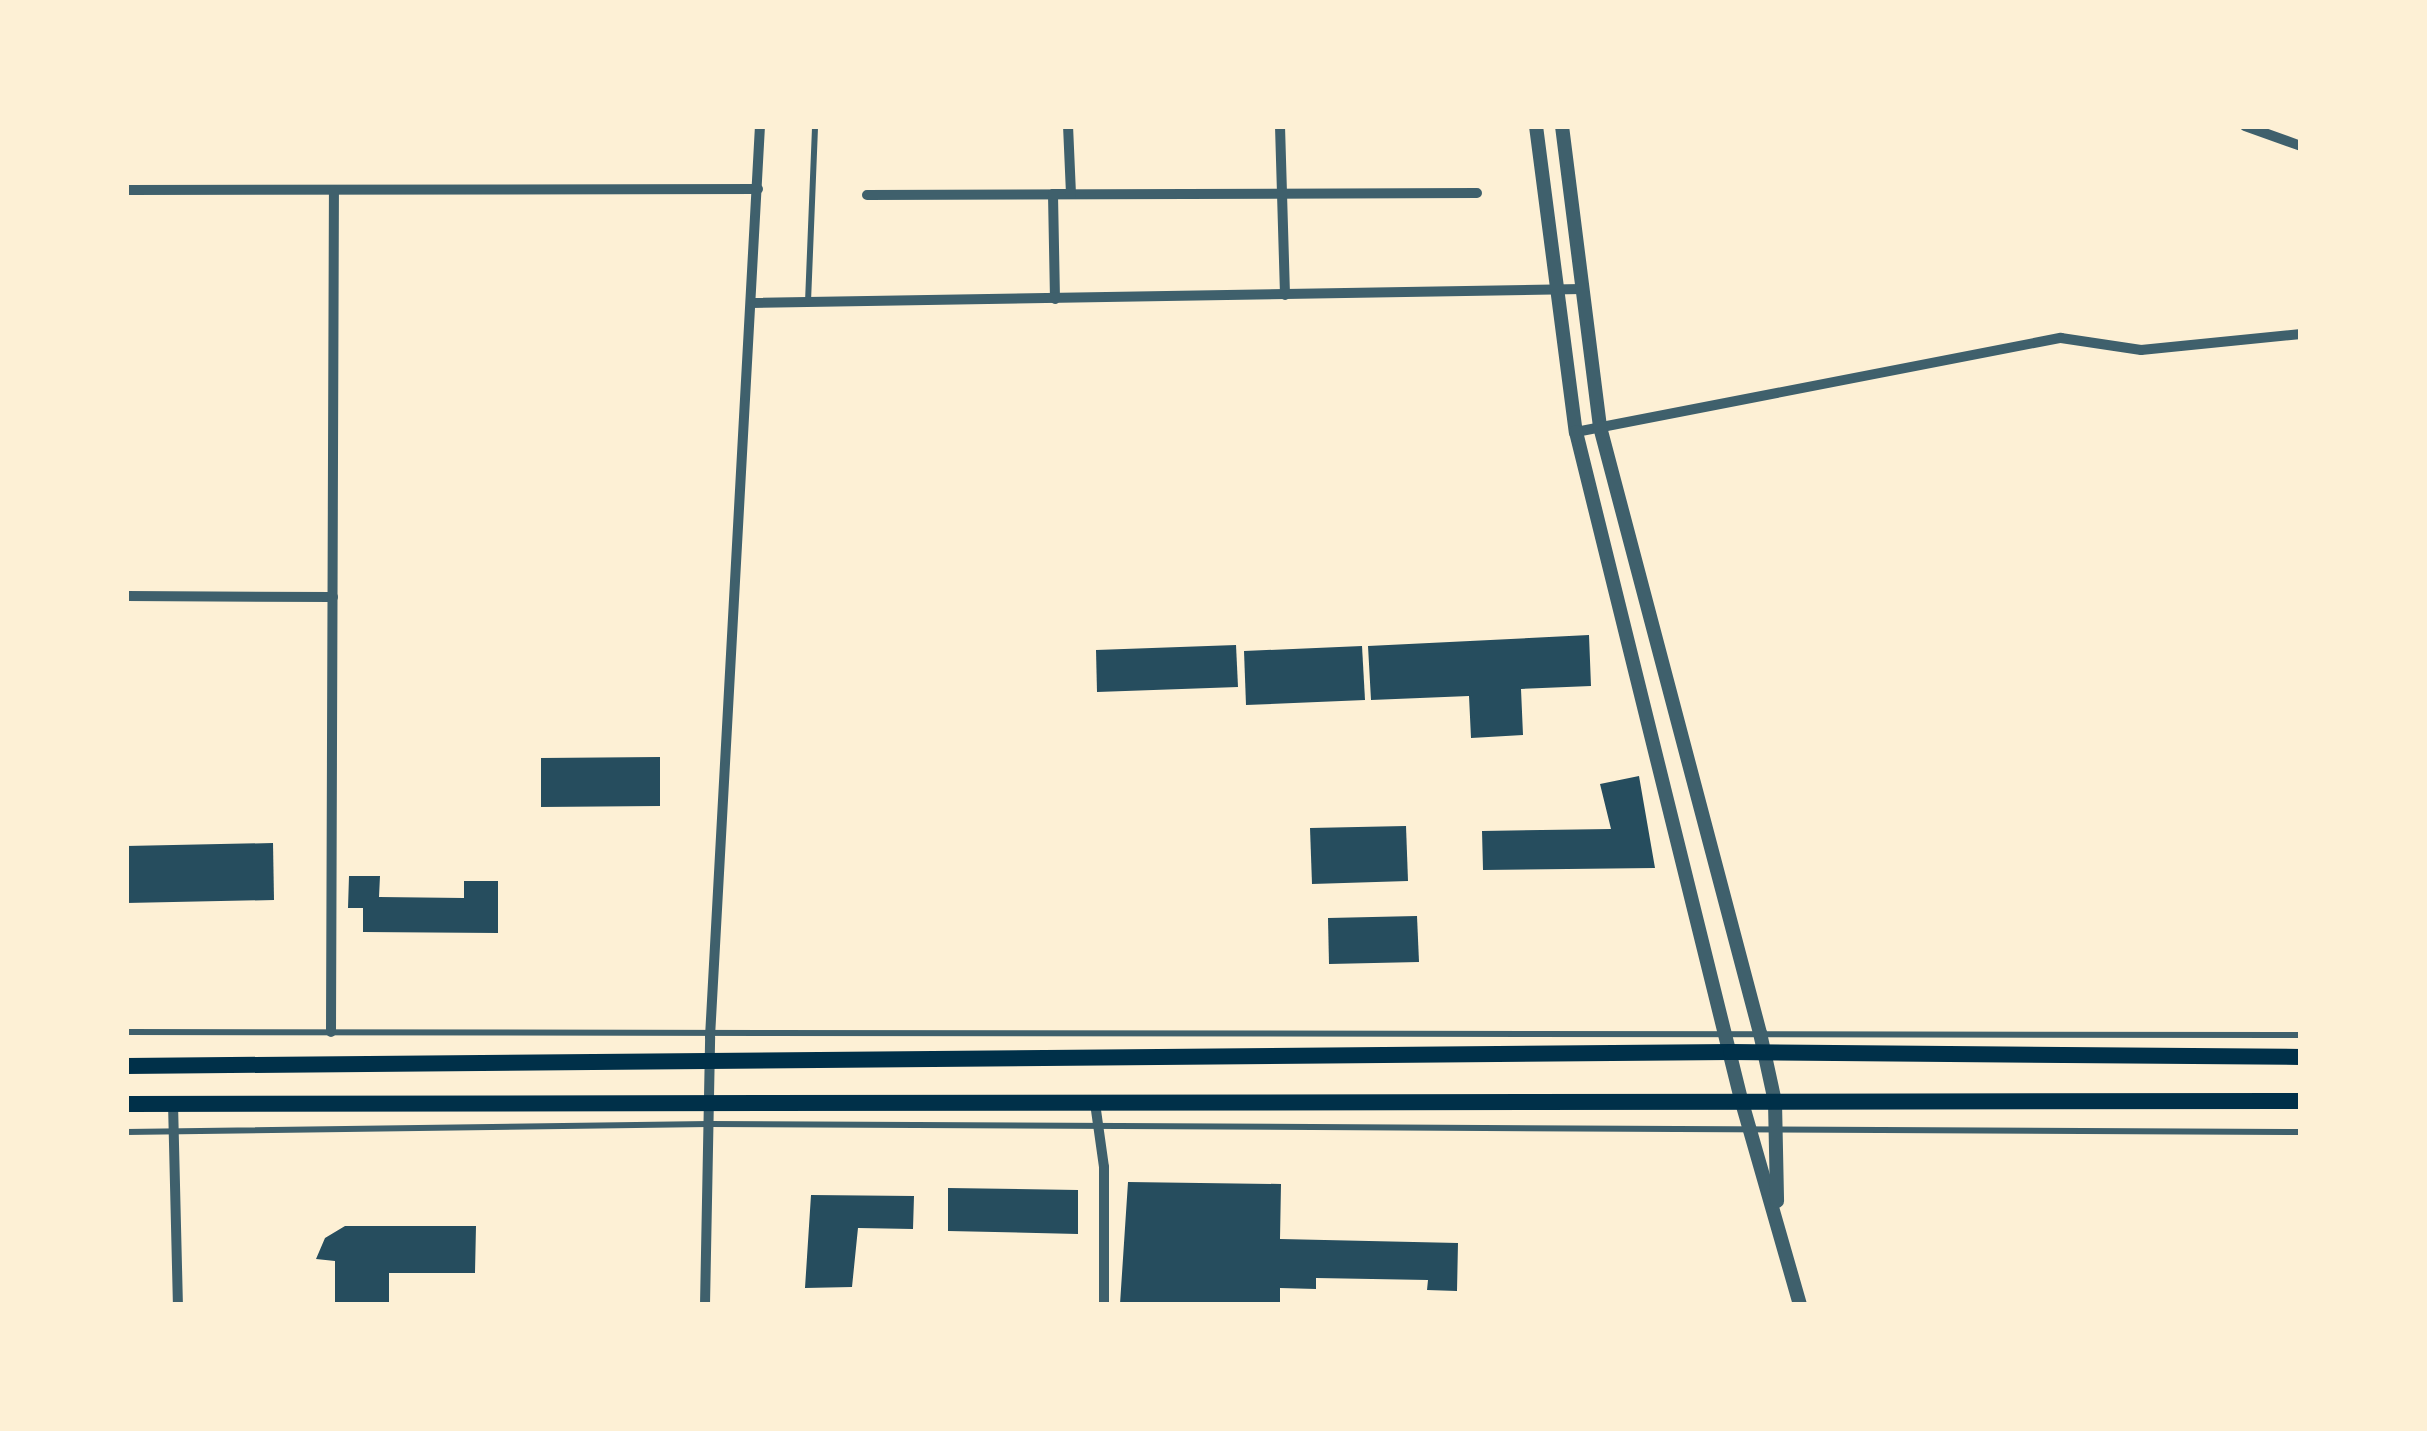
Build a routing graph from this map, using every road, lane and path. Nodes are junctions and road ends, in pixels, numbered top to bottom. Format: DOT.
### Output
graph roads {
  1 [pos="760,126"];
  2 [pos="815,126"];
  3 [pos="1068,126"];
  4 [pos="1280,126"];
  5 [pos="1536,126"];
  6 [pos="1562,126"];
  7 [pos="2245,126"];
  8 [pos="2301,146"];
  9 [pos="758,189"];
  10 [pos="126,190"];
  11 [pos="334,190"];
  12 [pos="1478,193"];
  13 [pos="1053,194"];
  14 [pos="1071,194"];
  15 [pos="1282,194"];
  16 [pos="866,195"];
  17 [pos="1582,290"];
  18 [pos="1558,291"];
  19 [pos="1285,295"];
  20 [pos="1055,298"];
  21 [pos="751,303"];
  22 [pos="808,303"];
  23 [pos="2301,334"];
  24 [pos="1600,427"];
  25 [pos="1576,432"];
  26 [pos="126,596"];
  27 [pos="333,597"];
  28 [pos="126,1032"];
  29 [pos="331,1032"];
  30 [pos="1727,1033"];
  31 [pos="1760,1033"];
  32 [pos="2301,1035"];
  33 [pos="710,1037"];
  34 [pos="1731,1052"];
  35 [pos="1765,1054"];
  36 [pos="2301,1057"];
  37 [pos="710,1061"];
  38 [pos="126,1066"];
  39 [pos="1741,1100"];
  40 [pos="2301,1100"];
  41 [pos="709,1102"];
  42 [pos="1774,1102"];
  43 [pos="173,1103"];
  44 [pos="1095,1103"];
  45 [pos="126,1104"];
  46 [pos="710,1124"];
  47 [pos="1750,1128"];
  48 [pos="1775,1128"];
  49 [pos="1094,1129"];
  50 [pos="174,1131"];
  51 [pos="126,1132"];
  52 [pos="2301,1132"];
  53 [pos="1778,1224"];
  54 [pos="178,1305"];
  55 [pos="705,1305"];
  56 [pos="1104,1305"];
  57 [pos="1800,1305"];
  1 -- 9 [label="street"];
  2 -- 22 [label="lane"];
  3 -- 14 [label="street"];
  4 -- 15 [label="street"];
  5 -- 18 [label="street"];
  6 -- 17 [label="street"];
  7 -- 8 [label="street"];
  9 -- 11 [label="street"];
  9 -- 21 [label="street"];
  10 -- 11 [label="street"];
  11 -- 27 [label="street"];
  12 -- 15 [label="street"];
  13 -- 14 [label="street"];
  13 -- 16 [label="street"];
  13 -- 20 [label="street"];
  14 -- 15 [label="street"];
  15 -- 19 [label="street"];
  17 -- 18 [label="street"];
  17 -- 24 [label="street"];
  18 -- 19 [label="street"];
  18 -- 25 [label="street"];
  19 -- 20 [label="street"];
  20 -- 22 [label="street"];
  21 -- 22 [label="street"];
  21 -- 33 [label="street"];
  23 -- 24 [label="street"];
  24 -- 25 [label="street"];
  24 -- 31 [label="street"];
  25 -- 30 [label="street"];
  26 -- 27 [label="street"];
  27 -- 29 [label="street"];
  28 -- 29 [label="lane"];
  29 -- 33 [label="lane"];
  30 -- 31 [label="lane"];
  30 -- 33 [label="lane"];
  30 -- 34 [label="street"];
  31 -- 32 [label="lane"];
  31 -- 35 [label="street"];
  33 -- 37 [label="street"];
  34 -- 35 [label="main road"];
  34 -- 37 [label="main road"];
  34 -- 39 [label="street"];
  35 -- 36 [label="main road"];
  35 -- 42 [label="street"];
  37 -- 38 [label="main road"];
  37 -- 41 [label="street"];
  39 -- 42 [label="main road"];
  39 -- 44 [label="main road"];
  39 -- 47 [label="street"];
  40 -- 42 [label="main road"];
  41 -- 43 [label="main road"];
  41 -- 44 [label="main road"];
  41 -- 46 [label="street"];
  42 -- 48 [label="street"];
  43 -- 45 [label="main road"];
  43 -- 50 [label="street"];
  44 -- 49 [label="street"];
  46 -- 49 [label="lane"];
  46 -- 50 [label="lane"];
  46 -- 55 [label="street"];
  47 -- 48 [label="lane"];
  47 -- 49 [label="lane"];
  47 -- 53 [label="street"];
  48 -- 52 [label="lane"];
  48 -- 53 [label="street"];
  49 -- 56 [label="street"];
  50 -- 51 [label="lane"];
  50 -- 54 [label="street"];
  53 -- 57 [label="street"];
}
